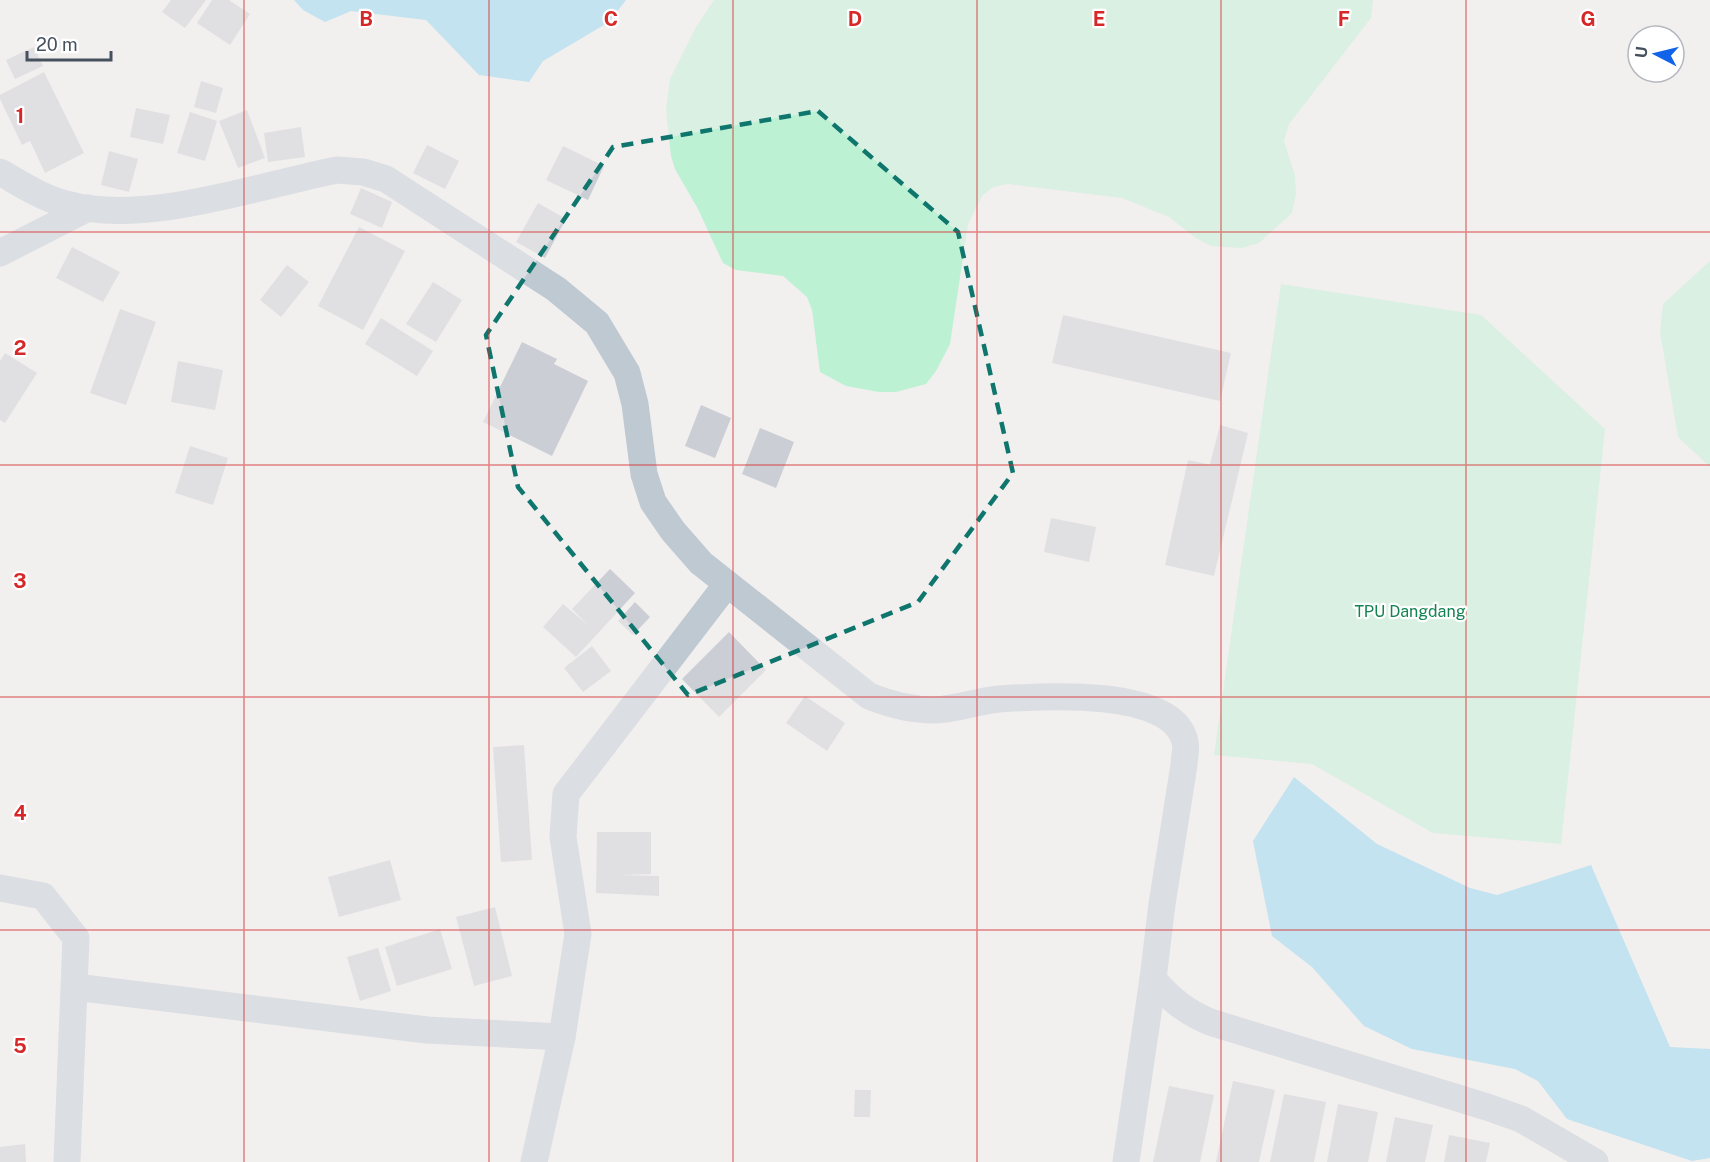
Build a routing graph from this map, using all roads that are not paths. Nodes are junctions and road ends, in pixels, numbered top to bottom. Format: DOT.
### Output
graph roads {
  1 [pos="0,172"];
  2 [pos="88,208"];
  3 [pos="0,253"];
  4 [pos="727,584"];
  5 [pos="0,888"];
  6 [pos="1153,979"];
  7 [pos="75,987"];
  8 [pos="562,1037"];
  9 [pos="67,1162"];
  10 [pos="534,1162"];
  11 [pos="1126,1162"];
  12 [pos="1595,1162"];
  1 -- 2 [label="street"];
  2 -- 3 [label="street"];
  2 -- 4 [label="street"];
  4 -- 6 [label="street"];
  4 -- 8 [label="street"];
  5 -- 7 [label="street"];
  6 -- 11 [label="street"];
  6 -- 12 [label="street"];
  7 -- 8 [label="street"];
  7 -- 9 [label="street"];
  8 -- 10 [label="street"];
}
